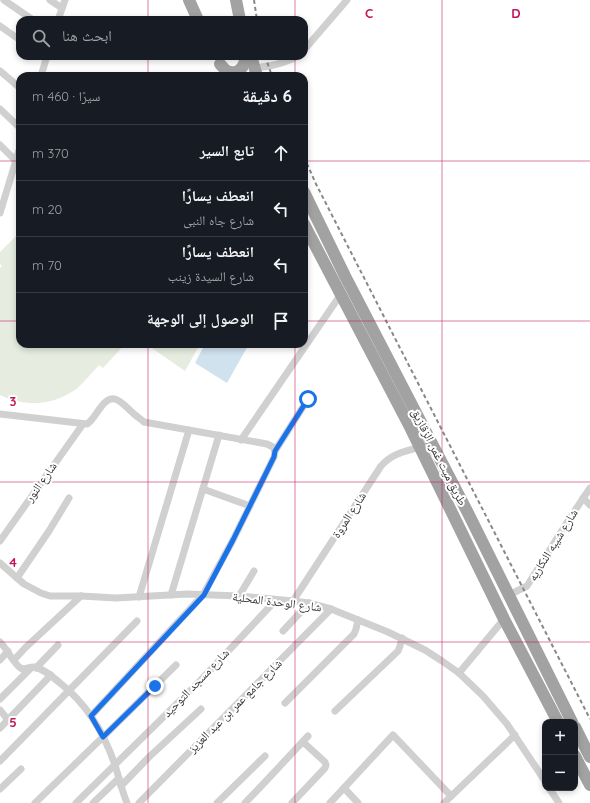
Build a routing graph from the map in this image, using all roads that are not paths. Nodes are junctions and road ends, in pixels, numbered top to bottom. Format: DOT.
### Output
graph roads {
  1 [pos="4,0"];
  2 [pos="50,0"];
  3 [pos="65,0"];
  4 [pos="189,0"];
  5 [pos="236,0"];
  6 [pos="347,0"];
  7 [pos="62,8"];
  8 [pos="27,16"];
  9 [pos="59,16"];
  10 [pos="196,16"];
  11 [pos="239,16"];
  12 [pos="1,29"];
  13 [pos="16,38"];
  14 [pos="308,45"];
  15 [pos="45,60"];
  16 [pos="218,60"];
  17 [pos="244,60"];
  18 [pos="252,60"];
  19 [pos="291,60"];
  20 [pos="0,71"];
  21 [pos="43,72"];
  22 [pos="224,72"];
  23 [pos="233,72"];
  24 [pos="238,72"];
  25 [pos="256,72"];
  26 [pos="16,85"];
  27 [pos="0,109"];
  28 [pos="16,124"];
  29 [pos="0,145"];
  30 [pos="16,161"];
  31 [pos="308,200"];
  32 [pos="0,213"];
  33 [pos="308,232"];
  34 [pos="340,294"];
  35 [pos="308,341"];
  36 [pos="303,348"];
  37 [pos="308,399"];
  38 [pos="0,414"];
  39 [pos="83,424"];
  40 [pos="189,430"];
  41 [pos="219,435"];
  42 [pos="241,440"];
  43 [pos="420,448"];
  44 [pos="275,451"];
  45 [pos="590,488"];
  46 [pos="203,489"];
  47 [pos="69,498"];
  48 [pos="583,498"];
  49 [pos="590,505"];
  50 [pos="250,506"];
  51 [pos="0,541"];
  52 [pos="0,563"];
  53 [pos="254,571"];
  54 [pos="17,578"];
  55 [pos="509,594"];
  56 [pos="171,595"];
  57 [pos="204,595"];
  58 [pos="81,596"];
  59 [pos="239,596"];
  60 [pos="140,597"];
  61 [pos="276,600"];
  62 [pos="292,601"];
  63 [pos="309,603"];
  64 [pos="331,609"];
  65 [pos="504,619"];
  66 [pos="358,620"];
  67 [pos="137,621"];
  68 [pos="283,630"];
  69 [pos="402,638"];
  70 [pos="0,642"];
  71 [pos="58,645"];
  72 [pos="8,651"];
  73 [pos="0,660"];
  74 [pos="14,660"];
  75 [pos="176,665"];
  76 [pos="34,668"];
  77 [pos="459,673"];
  78 [pos="51,675"];
  79 [pos="70,690"];
  80 [pos="0,699"];
  81 [pos="285,703"];
  82 [pos="200,709"];
  83 [pos="0,710"];
  84 [pos="335,711"];
  85 [pos="91,716"];
  86 [pos="556,719"];
  87 [pos="571,719"];
  88 [pos="8,720"];
  89 [pos="0,728"];
  90 [pos="578,733"];
  91 [pos="515,735"];
  92 [pos="103,737"];
  93 [pos="265,756"];
  94 [pos="590,757"];
  95 [pos="0,761"];
  96 [pos="578,762"];
  97 [pos="115,765"];
  98 [pos="21,769"];
  99 [pos="542,776"];
  100 [pos="119,778"];
  101 [pos="590,785"];
  102 [pos="121,786"];
  103 [pos="344,788"];
  104 [pos="0,789"];
  105 [pos="551,791"];
  106 [pos="451,796"];
  107 [pos="35,803"];
  108 [pos="76,803"];
  109 [pos="94,803"];
  110 [pos="127,803"];
  111 [pos="139,803"];
  112 [pos="217,803"];
  113 [pos="245,803"];
  114 [pos="292,803"];
  115 [pos="330,803"];
  116 [pos="358,803"];
  117 [pos="444,803"];
  118 [pos="559,803"];
  1 -- 8 [label="street"];
  2 -- 7 [label="street"];
  3 -- 7 [label="street"];
  4 -- 10 [label="highway"];
  5 -- 11 [label="highway"];
  6 -- 14 [label="street"];
  7 -- 9 [label="street"];
  12 -- 13 [label="street"];
  15 -- 21 [label="street"];
  16 -- 22 [label="highway"];
  16 -- 23 [label="highway"];
  17 -- 24 [label="highway"];
  18 -- 25 [label="highway"];
  19 -- 25 [label="street"];
  20 -- 26 [label="street"];
  27 -- 28 [label="street"];
  29 -- 30 [label="street"];
  30 -- 32 [label="street"];
  31 -- 55 [label="highway, طريق ميت غمر, الزقازيق"];
  33 -- 34 [label="highway, طريق ميت غمر, الزقازيق"];
  34 -- 35 [label="street"];
  34 -- 43 [label="highway, طريق ميت غمر, الزقازيق"];
  36 -- 42 [label="street"];
  37 -- 44 [label="street"];
  38 -- 39 [label="street"];
  39 -- 40 [label="street, شارع النور"];
  39 -- 51 [label="street, شارع النور"];
  40 -- 41 [label="street"];
  40 -- 60 [label="street"];
  41 -- 42 [label="street"];
  41 -- 46 [label="street"];
  42 -- 44 [label="street"];
  43 -- 62 [label="street, شارع المروة"];
  43 -- 65 [label="highway, طريق ميت غمر, الزقازيق"];
  44 -- 50 [label="street"];
  45 -- 48 [label="street, شارع شيبه النكاريه"];
  46 -- 50 [label="street"];
  46 -- 56 [label="street"];
  47 -- 54 [label="street"];
  48 -- 49 [label="street"];
  48 -- 55 [label="street, شارع شيبه النكاريه"];
  50 -- 57 [label="street"];
  52 -- 54 [label="street, شارع الوحدة المحلية"];
  53 -- 59 [label="street"];
  54 -- 58 [label="street, شارع الوحدة المحلية"];
  55 -- 87 [label="highway, طريق ميت غمر, الزقازيق"];
  56 -- 57 [label="street, شارع الوحدة المحلية"];
  56 -- 60 [label="street, شارع الوحدة المحلية"];
  57 -- 59 [label="street, شارع الوحدة المحلية"];
  57 -- 85 [label="street"];
  58 -- 60 [label="street, شارع الوحدة المحلية"];
  58 -- 74 [label="street"];
  59 -- 61 [label="street, شارع الوحدة المحلية"];
  61 -- 62 [label="street, شارع الوحدة المحلية"];
  61 -- 97 [label="street, شارع مسجد التوحيد"];
  62 -- 63 [label="street, شارع الوحدة المحلية"];
  63 -- 64 [label="street, شارع الوحدة المحلية"];
  63 -- 68 [label="street"];
  64 -- 66 [label="street, شارع الوحدة المحلية"];
  64 -- 111 [label="street, شارع جامع عمر بن عبد العزيز"];
  65 -- 77 [label="street"];
  65 -- 86 [label="highway, طريق ميت غمر, الزقازيق"];
  66 -- 69 [label="street, شارع الوحدة المحلية"];
  66 -- 81 [label="street"];
  67 -- 79 [label="street"];
  69 -- 77 [label="street, شارع الوحدة المحلية"];
  69 -- 84 [label="street"];
  70 -- 72 [label="street"];
  71 -- 76 [label="street"];
  72 -- 73 [label="street"];
  72 -- 74 [label="street"];
  74 -- 76 [label="street"];
  75 -- 92 [label="street"];
  76 -- 78 [label="street"];
  76 -- 80 [label="street"];
  77 -- 91 [label="street, شارع الوحدة المحلية"];
  78 -- 79 [label="street"];
  78 -- 88 [label="street"];
  79 -- 85 [label="street"];
  79 -- 95 [label="street"];
  82 -- 102 [label="street"];
  83 -- 88 [label="street"];
  85 -- 92 [label="street"];
  88 -- 89 [label="street"];
  90 -- 94 [label="highway"];
  91 -- 99 [label="street, شارع الوحدة المحلية"];
  91 -- 106 [label="street"];
  92 -- 97 [label="street"];
  92 -- 107 [label="street"];
  93 -- 112 [label="street"];
  96 -- 101 [label="highway"];
  97 -- 100 [label="street"];
  97 -- 108 [label="street, شارع مسجد التوحيد"];
  98 -- 104 [label="street"];
  100 -- 102 [label="street"];
  100 -- 109 [label="street"];
  102 -- 110 [label="street"];
  103 -- 106 [label="street"];
  103 -- 115 [label="street"];
  103 -- 116 [label="street"];
  105 -- 118 [label="street"];
  106 -- 117 [label="street"];
  113 -- 114 [label="street"];
}
